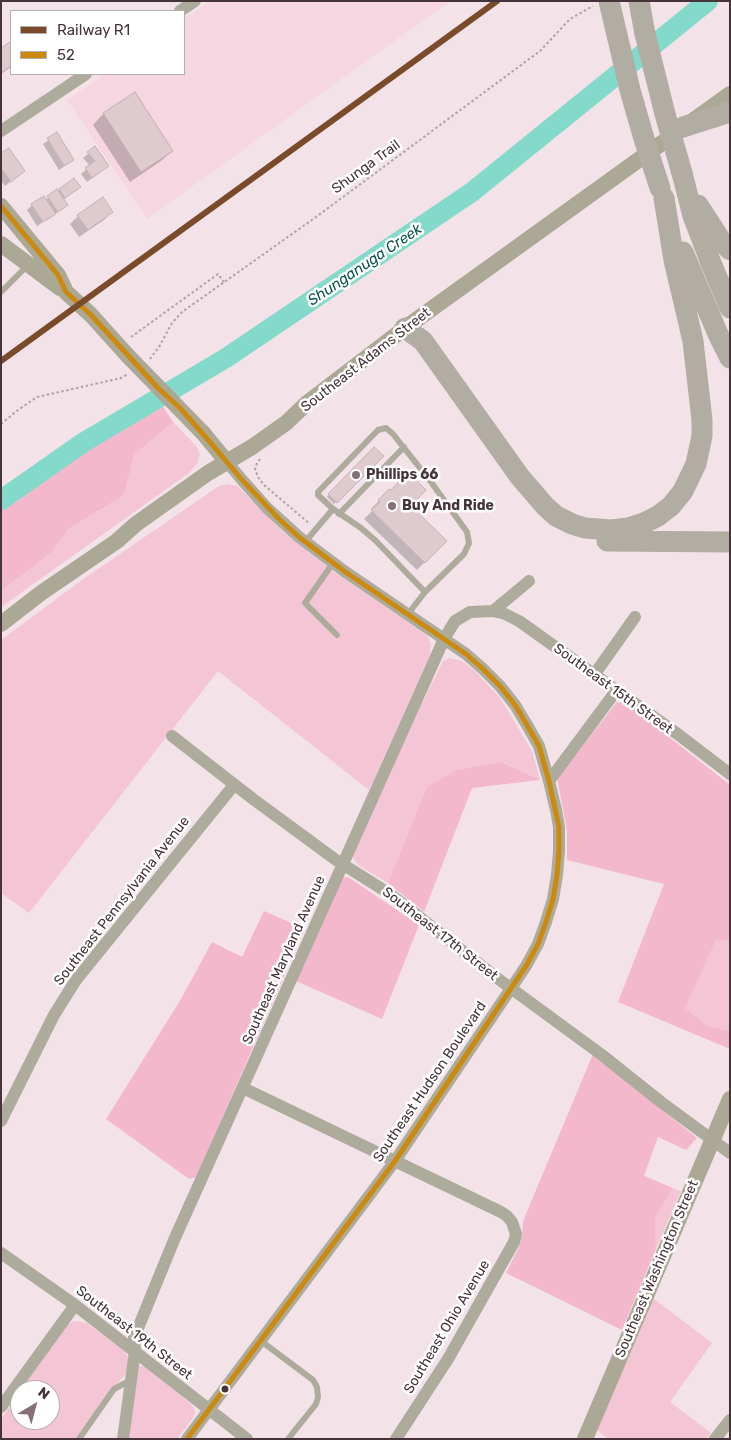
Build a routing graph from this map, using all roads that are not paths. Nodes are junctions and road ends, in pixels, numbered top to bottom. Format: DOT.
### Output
graph roads {
  1 [pos="639,1"];
  2 [pos="603,2"];
  3 [pos="85,75"];
  4 [pos="730,94"];
  5 [pos="730,112"];
  6 [pos="683,127"];
  7 [pos="1,131"];
  8 [pos="684,182"];
  9 [pos="662,193"];
  10 [pos="4,209"];
  11 [pos="3,245"];
  12 [pos="730,250"];
  13 [pos="29,265"];
  14 [pos="1,292"];
  15 [pos="66,292"];
  16 [pos="730,308"];
  17 [pos="405,328"];
  18 [pos="730,358"];
  19 [pos="404,447"];
  20 [pos="227,462"];
  21 [pos="336,512"];
  22 [pos="306,542"];
  23 [pos="730,542"];
  24 [pos="332,563"];
  25 [pos="529,581"];
  26 [pos="425,592"];
  27 [pos="492,611"];
  28 [pos="408,614"];
  29 [pos="635,616"];
  30 [pos="1,624"];
  31 [pos="337,635"];
  32 [pos="444,639"];
  33 [pos="594,675"];
  34 [pos="616,691"];
  35 [pos="172,736"];
  36 [pos="730,774"];
  37 [pos="549,781"];
  38 [pos="234,784"];
  39 [pos="343,864"];
  40 [pos="511,988"];
  41 [pos="242,1088"];
  42 [pos="730,1099"];
  43 [pos="1,1121"];
  44 [pos="712,1140"];
  45 [pos="730,1153"];
  46 [pos="396,1161"];
  47 [pos="3,1257"];
  48 [pos="75,1305"];
  49 [pos="261,1341"];
  50 [pos="135,1351"];
  51 [pos="131,1380"];
  52 [pos="1,1407"];
  53 [pos="209,1410"];
  54 [pos="730,1420"];
  55 [pos="79,1439"];
  56 [pos="123,1439"];
  57 [pos="188,1439"];
  58 [pos="247,1439"];
  59 [pos="288,1439"];
  60 [pos="396,1439"];
  61 [pos="585,1439"];
  62 [pos="715,1439"];
  1 -- 8 [label="highway, bridge"];
  2 -- 9 [label="highway, bridge"];
  3 -- 7 [label="street"];
  4 -- 6 [label="main road, Southeast Adams Street"];
  5 -- 6 [label="highway"];
  6 -- 17 [label="main road, Southeast Adams Street"];
  8 -- 12 [label="highway"];
  8 -- 16 [label="highway"];
  9 -- 17 [label="highway"];
  9 -- 18 [label="highway"];
  10 -- 11 [label="main road"];
  10 -- 15 [label="main road"];
  11 -- 13 [label="main road"];
  13 -- 14 [label="lane"];
  13 -- 15 [label="main road"];
  15 -- 20 [label="main road, bridge"];
  17 -- 20 [label="main road, Southeast Adams Street"];
  17 -- 23 [label="highway"];
  19 -- 21 [label="lane"];
  19 -- 21 [label="lane"];
  19 -- 26 [label="lane"];
  20 -- 22 [label="street"];
  20 -- 30 [label="main road, Southeast Adams Street"];
  21 -- 22 [label="lane"];
  21 -- 26 [label="lane"];
  22 -- 24 [label="street"];
  24 -- 28 [label="street"];
  24 -- 31 [label="lane"];
  25 -- 27 [label="street"];
  26 -- 28 [label="lane"];
  27 -- 32 [label="street, Southeast Maryland Avenue"];
  27 -- 33 [label="street, Southeast 15th Street"];
  28 -- 32 [label="street"];
  29 -- 33 [label="street"];
  32 -- 37 [label="street, Southeast Hudson Boulevard"];
  32 -- 39 [label="street, Southeast Maryland Avenue"];
  33 -- 34 [label="street, Southeast 15th Street"];
  34 -- 36 [label="street, Southeast 15th Street"];
  34 -- 37 [label="street"];
  35 -- 38 [label="street, Southeast 17th Street"];
  37 -- 40 [label="street, Southeast Hudson Boulevard"];
  38 -- 39 [label="street, Southeast 17th Street"];
  38 -- 43 [label="street, Southeast Pennsylvania Avenue"];
  39 -- 40 [label="street, Southeast 17th Street"];
  39 -- 41 [label="street, Southeast Maryland Avenue"];
  40 -- 44 [label="street, Southeast 17th Street"];
  40 -- 46 [label="street, Southeast Hudson Boulevard"];
  41 -- 46 [label="street"];
  41 -- 50 [label="street, Southeast Maryland Avenue"];
  42 -- 44 [label="main road, Southeast Washington Street"];
  44 -- 45 [label="street, Southeast 17th Street"];
  44 -- 61 [label="main road, Southeast Washington Street"];
  46 -- 49 [label="street, Southeast Hudson Boulevard"];
  46 -- 60 [label="street, Southeast Ohio Avenue"];
  47 -- 48 [label="street, Southeast 19th Street"];
  48 -- 50 [label="street, Southeast 19th Street"];
  48 -- 52 [label="street"];
  49 -- 53 [label="street, Southeast Hudson Boulevard"];
  49 -- 59 [label="lane"];
  50 -- 51 [label="street, Southeast Maryland Avenue"];
  50 -- 53 [label="street, Southeast 19th Street"];
  51 -- 55 [label="lane"];
  51 -- 56 [label="street, Southeast Maryland Avenue"];
  53 -- 57 [label="street, Southeast Hudson Boulevard"];
  53 -- 58 [label="street, Southeast 19th Street"];
  54 -- 62 [label="street"];
}
